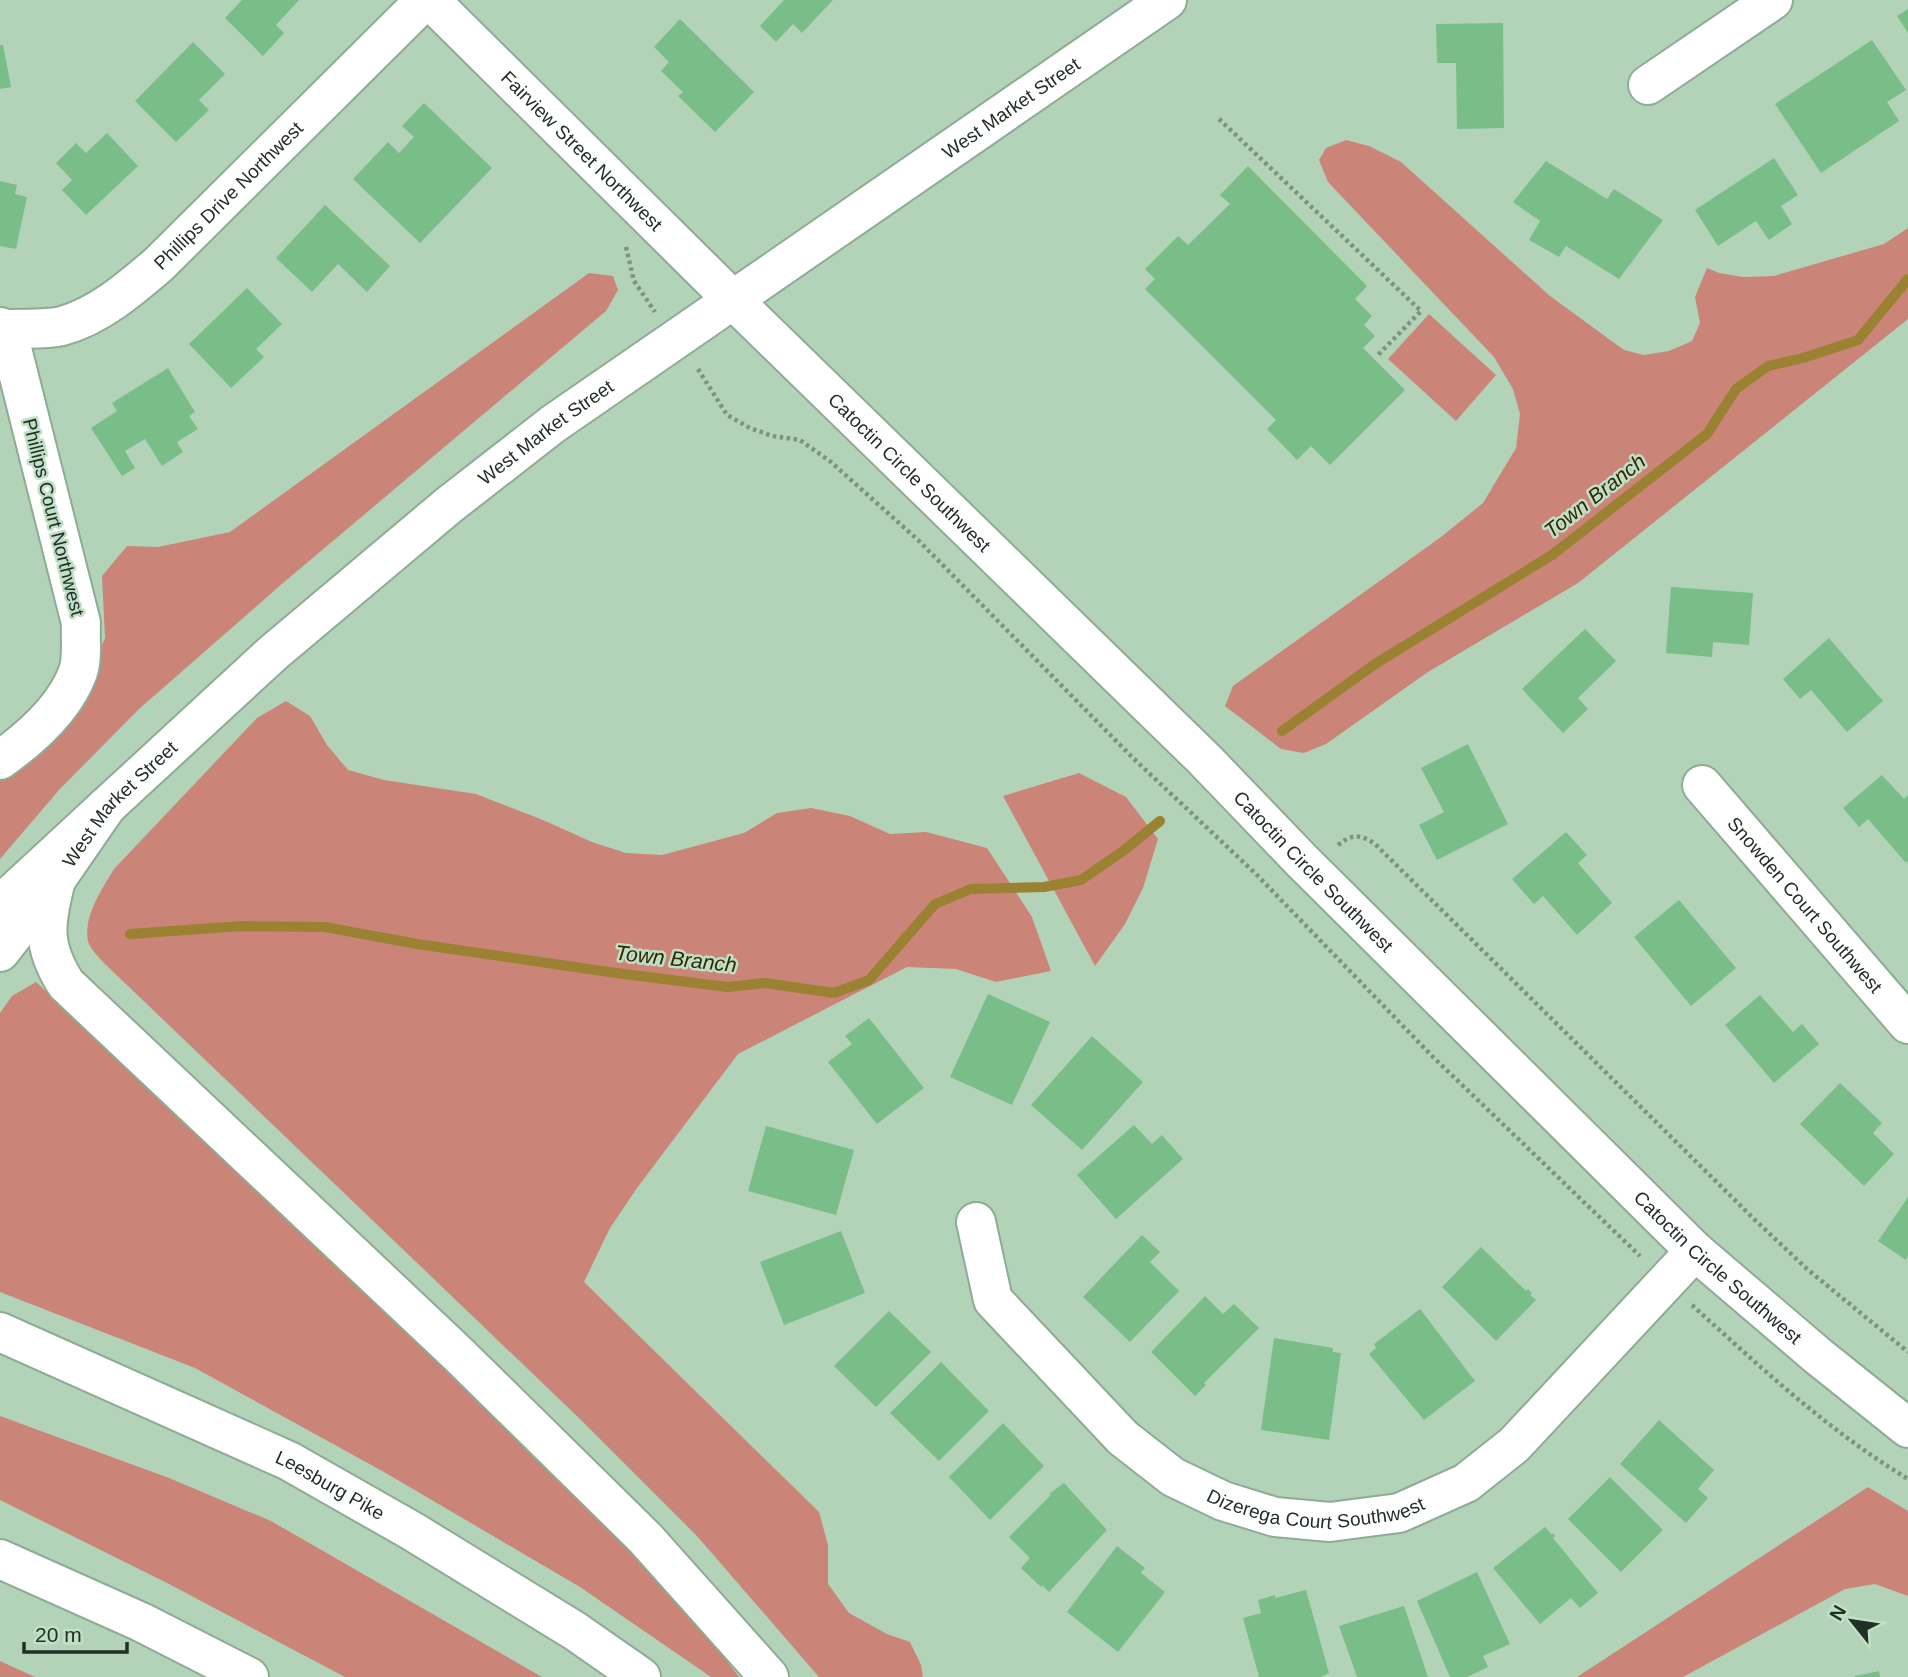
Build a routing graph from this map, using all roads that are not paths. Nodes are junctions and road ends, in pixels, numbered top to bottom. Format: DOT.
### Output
graph roads {
  1 [pos="428,0"];
  2 [pos="1167,0"];
  3 [pos="1773,0"];
  4 [pos="1648,85"];
  5 [pos="732,299"];
  6 [pos="4,328"];
  7 [pos="0,760"];
  8 [pos="1702,785"];
  9 [pos="107,806"];
  10 [pos="56,880"];
  11 [pos="0,905"];
  12 [pos="0,952"];
  13 [pos="1908,1024"];
  14 [pos="976,1222"];
  15 [pos="1695,1251"];
  16 [pos="0,1332"];
  17 [pos="1908,1428"];
  18 [pos="0,1559"];
  19 [pos="249,1677"];
  20 [pos="641,1677"];
  21 [pos="769,1677"];
  1 -- 5 [label="main road, Fairview Street Northwest"];
  1 -- 6 [label="main road, Phillips Drive Northwest"];
  2 -- 5 [label="main road, West Market Street"];
  3 -- 4 [label="main road"];
  5 -- 9 [label="main road, West Market Street"];
  5 -- 15 [label="main road, Catoctin Circle Southwest"];
  6 -- 7 [label="main road, Phillips Court Northwest"];
  8 -- 13 [label="main road, Snowden Court Southwest"];
  9 -- 10 [label="main road, West Market Street"];
  9 -- 11 [label="main road"];
  10 -- 12 [label="main road, West Market Street"];
  10 -- 21 [label="main road"];
  14 -- 15 [label="main road, Dizerega Court Southwest"];
  15 -- 17 [label="main road, Catoctin Circle Southwest"];
  16 -- 20 [label="main road, Leesburg Pike"];
  18 -- 19 [label="main road"];
}
